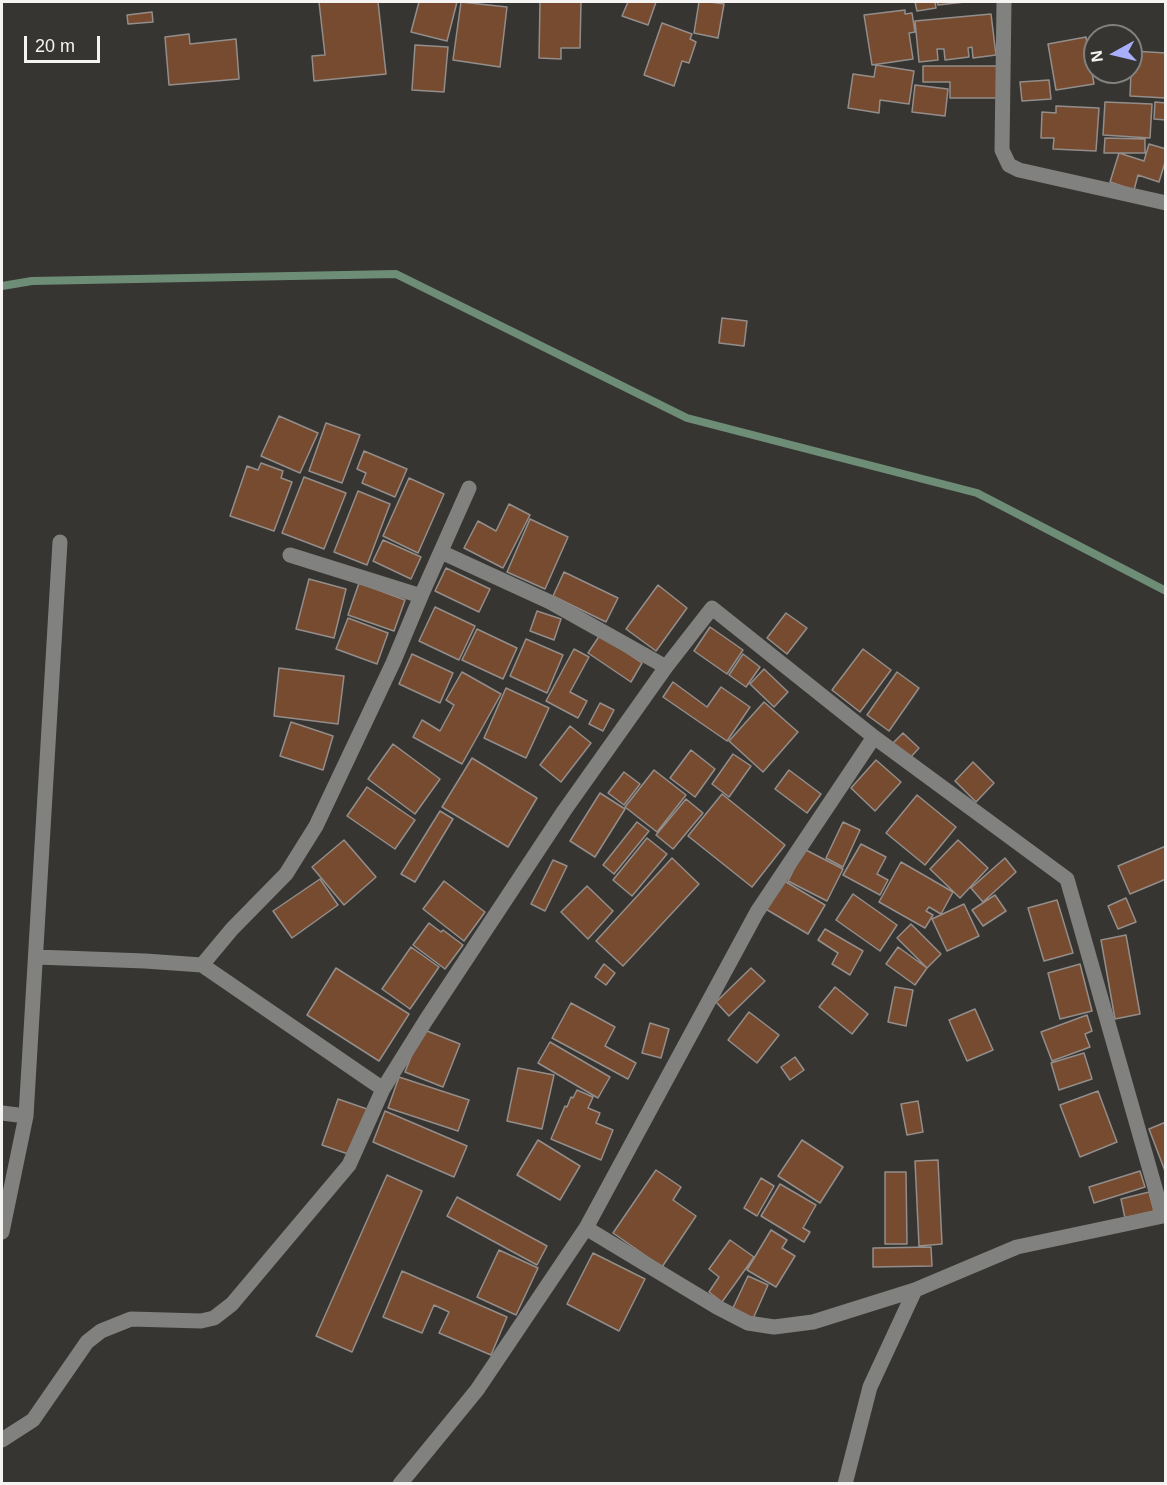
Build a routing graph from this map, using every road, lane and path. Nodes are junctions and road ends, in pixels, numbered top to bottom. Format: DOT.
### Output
graph roads {
  1 [pos="1004,2"];
  2 [pos="1166,203"];
  3 [pos="469,488"];
  4 [pos="60,542"];
  5 [pos="441,552"];
  6 [pos="290,555"];
  7 [pos="421,596"];
  8 [pos="666,667"];
  9 [pos="873,737"];
  10 [pos="36,957"];
  11 [pos="202,965"];
  12 [pos="384,1089"];
  13 [pos="2,1113"];
  14 [pos="26,1116"];
  15 [pos="586,1228"];
  16 [pos="2,1232"];
  17 [pos="915,1290"];
  18 [pos="2,1440"];
  19 [pos="400,1484"];
  20 [pos="845,1484"];
  1 -- 2 [label="street"];
  3 -- 5 [label="street"];
  4 -- 10 [label="street"];
  5 -- 7 [label="street"];
  5 -- 8 [label="street"];
  6 -- 7 [label="street"];
  7 -- 11 [label="street"];
  8 -- 9 [label="street"];
  8 -- 12 [label="street"];
  9 -- 15 [label="street"];
  9 -- 17 [label="street"];
  10 -- 11 [label="street"];
  10 -- 14 [label="street"];
  11 -- 12 [label="street"];
  12 -- 18 [label="street"];
  13 -- 14 [label="street"];
  14 -- 16 [label="street"];
  15 -- 17 [label="street"];
  15 -- 19 [label="street"];
  17 -- 20 [label="street"];
}
